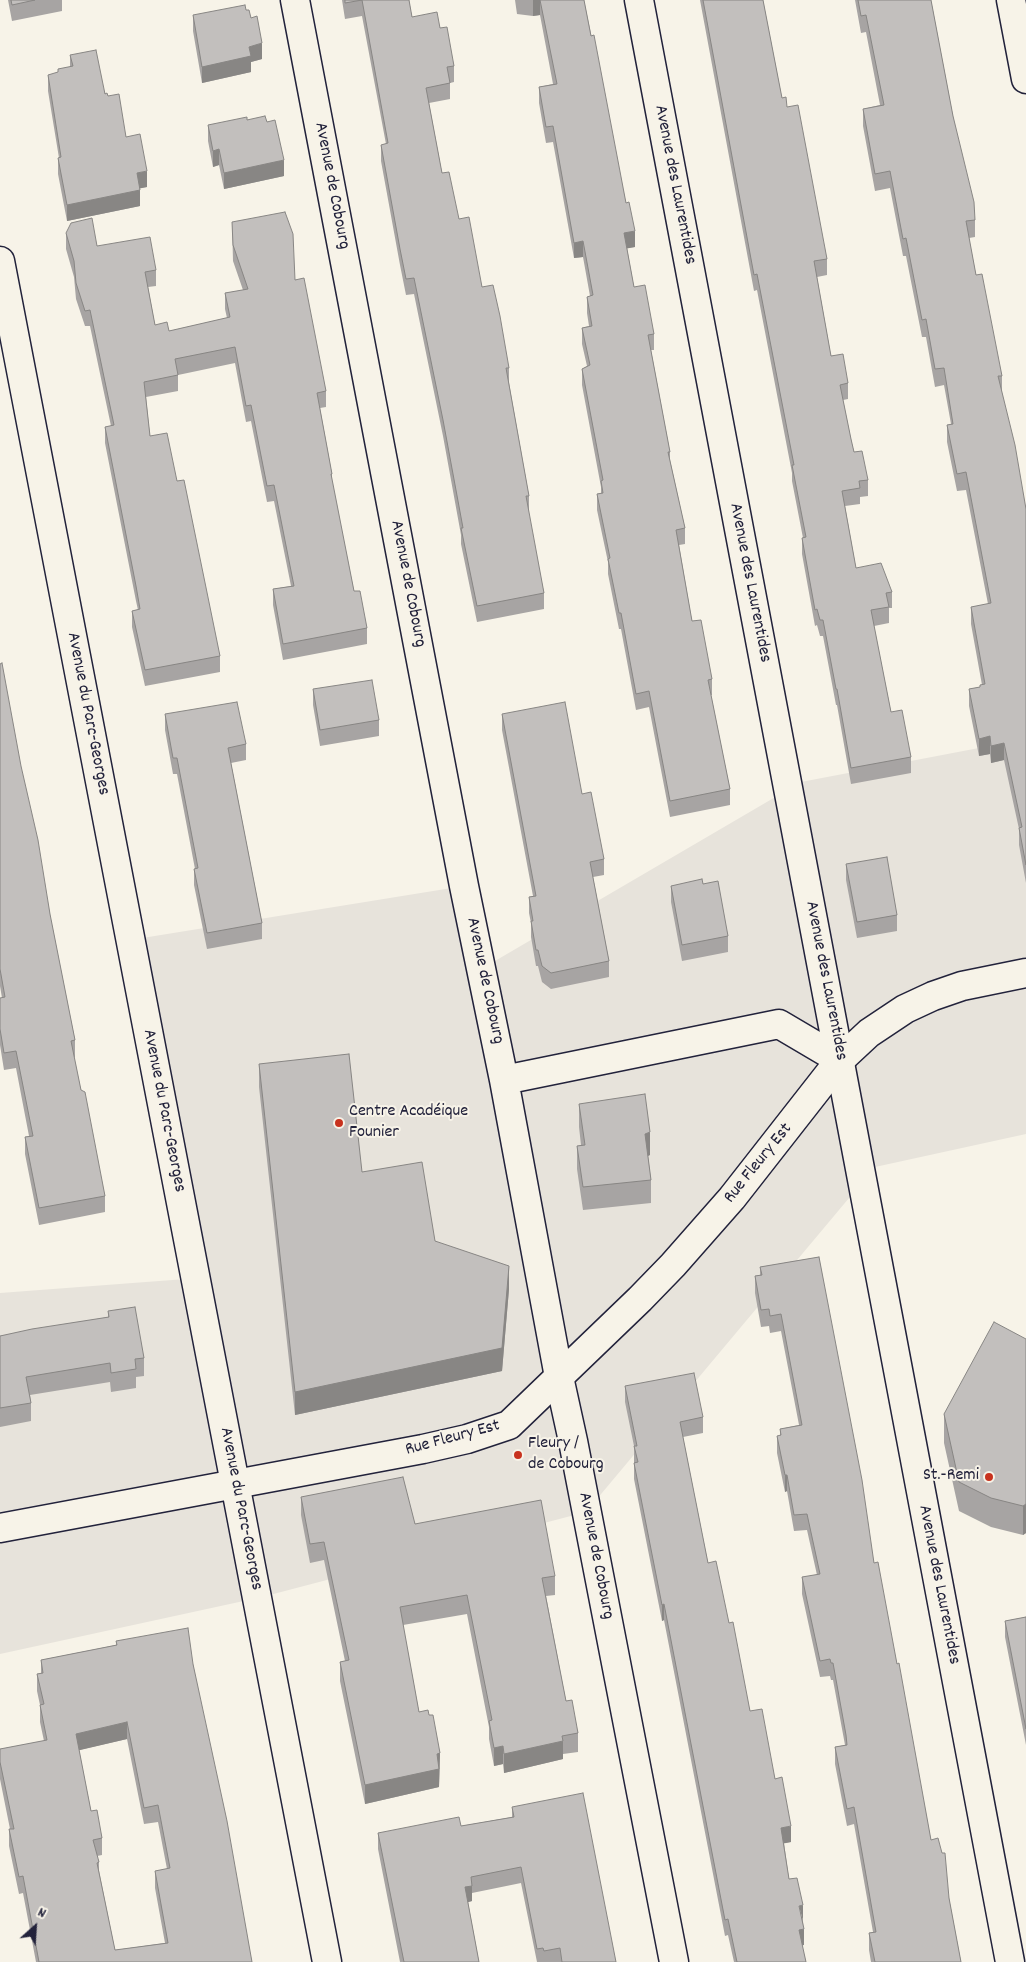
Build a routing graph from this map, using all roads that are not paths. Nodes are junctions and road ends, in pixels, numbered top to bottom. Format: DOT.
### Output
graph roads {
  1 [pos="296,0"];
  2 [pos="639,0"];
  3 [pos="1011,0"];
  4 [pos="1026,78"];
  5 [pos="0,261"];
  6 [pos="1026,973"];
  7 [pos="840,1060"];
  8 [pos="504,1080"];
  9 [pos="558,1378"];
  10 [pos="235,1484"];
  11 [pos="0,1528"];
  12 [pos="327,1962"];
  13 [pos="674,1962"];
  14 [pos="1010,1962"];
  1 -- 8 [label="street, Avenue de Cobourg"];
  2 -- 7 [label="street, Avenue des Laurentides"];
  3 -- 4 [label="street"];
  5 -- 10 [label="street, Avenue du Parc-Georges"];
  6 -- 7 [label="street, Rue Fleury Est"];
  7 -- 8 [label="street"];
  7 -- 9 [label="street, Rue Fleury Est"];
  7 -- 14 [label="street, Avenue des Laurentides"];
  8 -- 9 [label="street, Avenue de Cobourg"];
  9 -- 10 [label="street, Rue Fleury Est"];
  9 -- 13 [label="street, Avenue de Cobourg"];
  10 -- 11 [label="street, Rue Fleury Est"];
  10 -- 12 [label="street, Avenue du Parc-Georges"];
}
